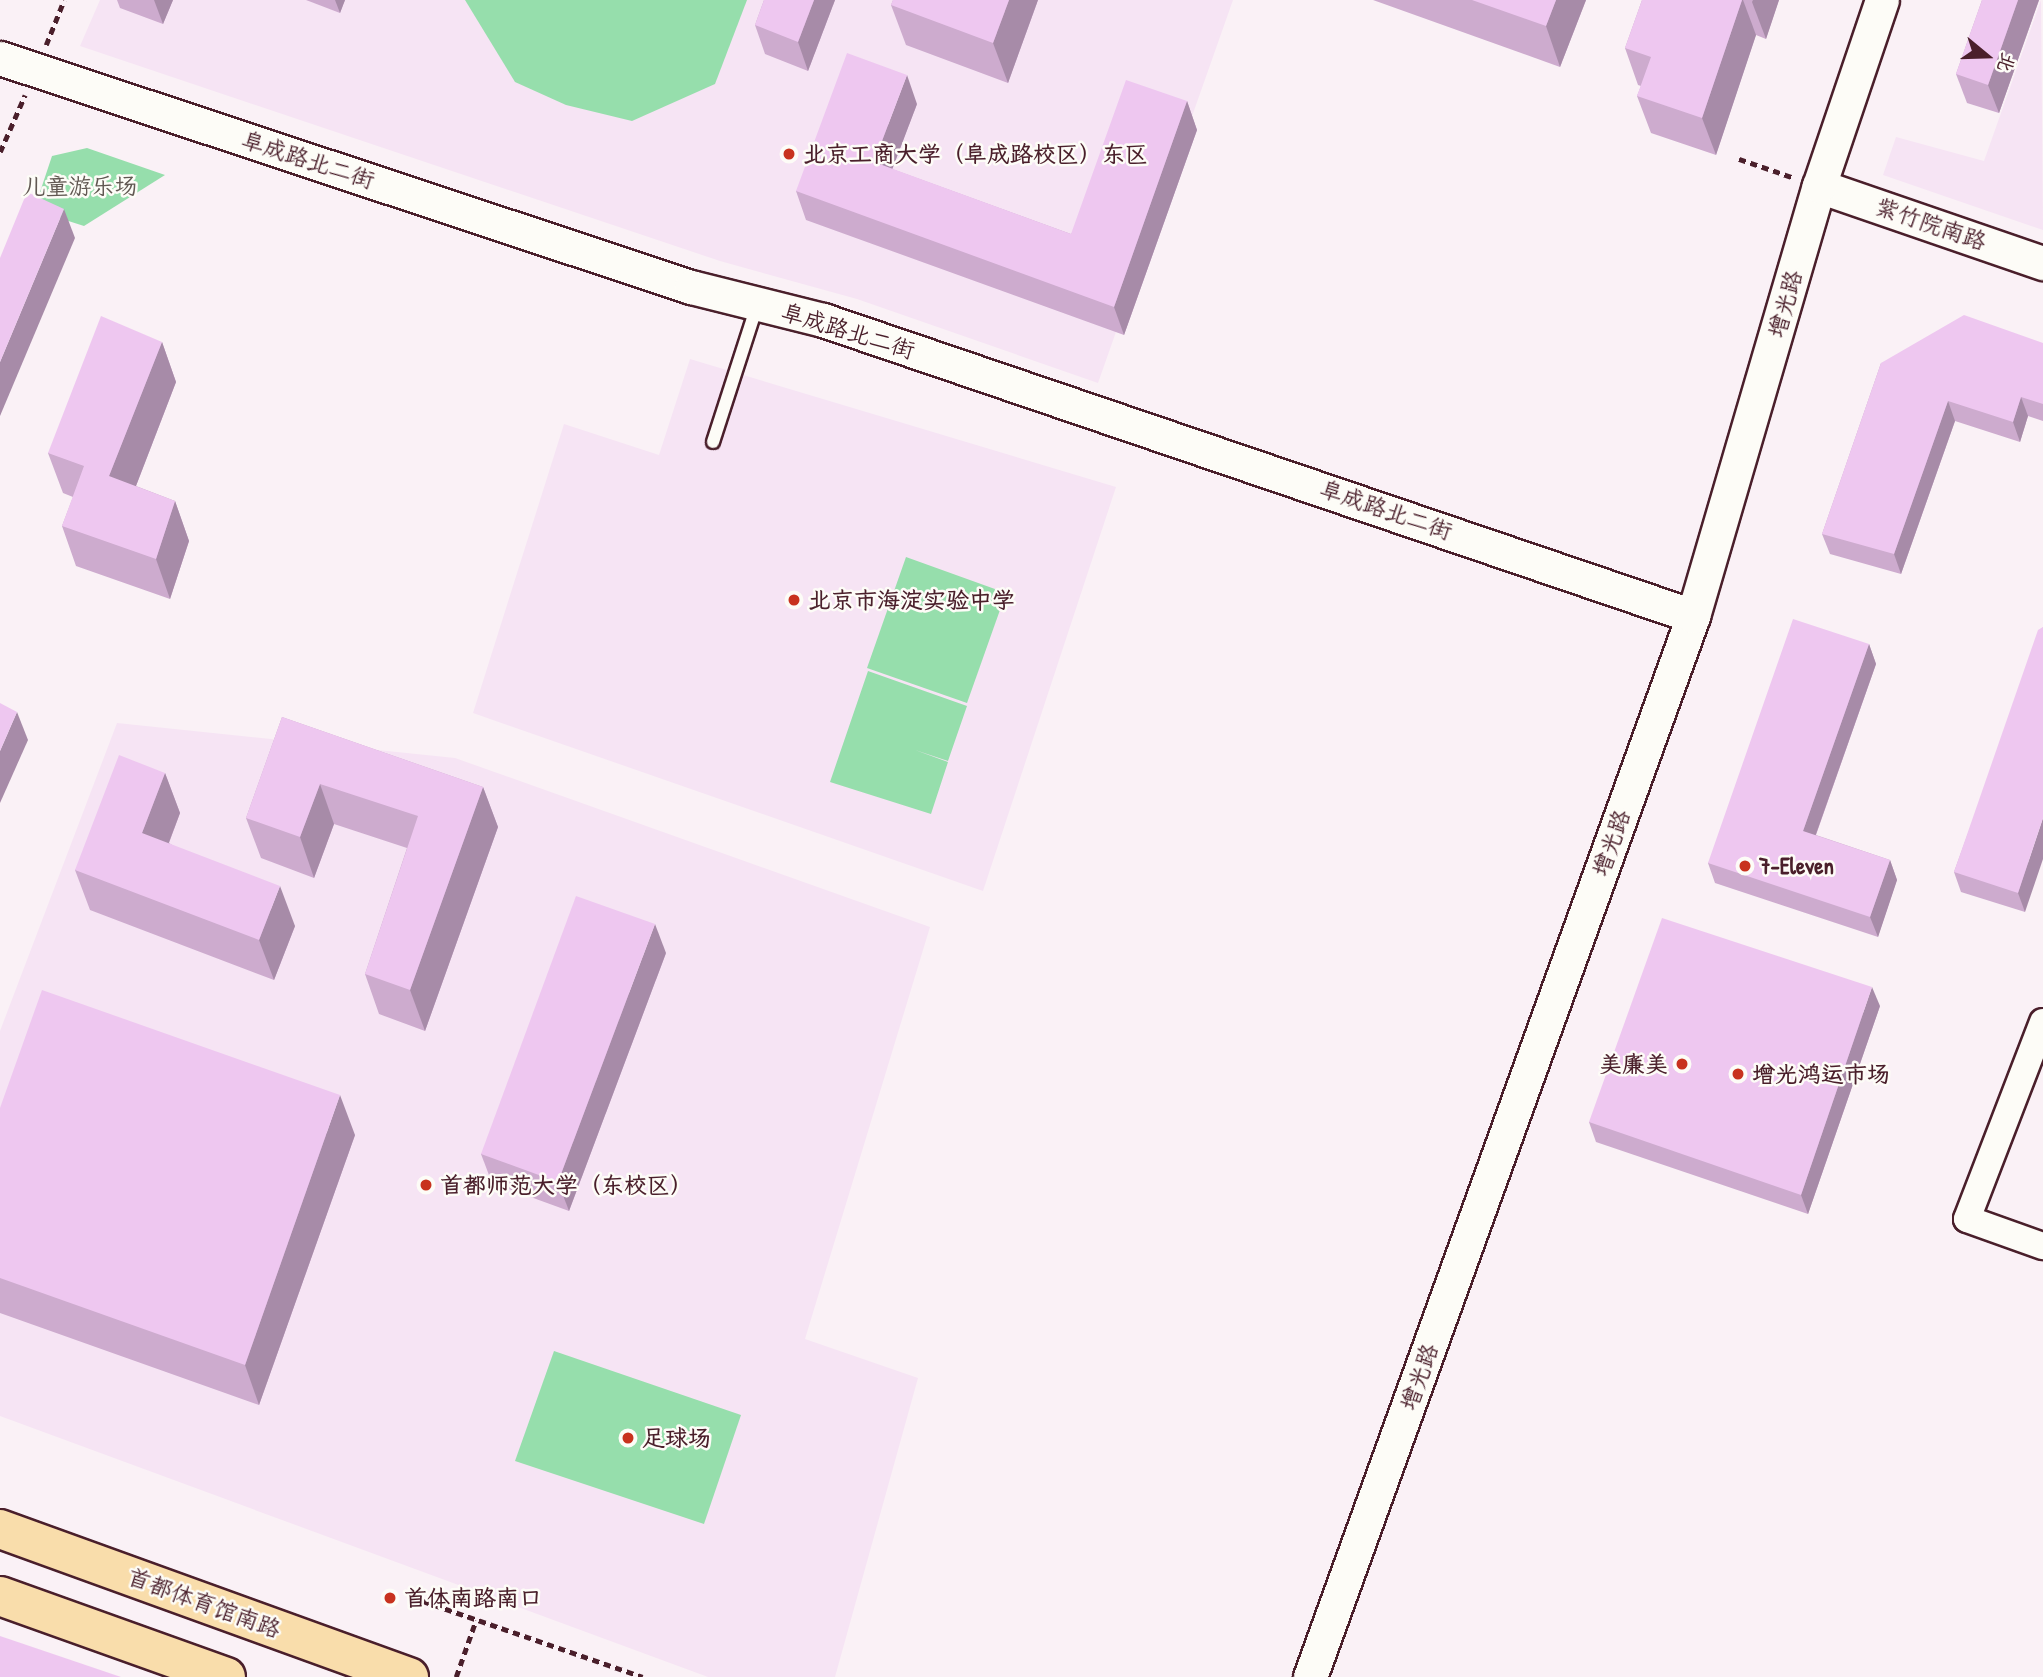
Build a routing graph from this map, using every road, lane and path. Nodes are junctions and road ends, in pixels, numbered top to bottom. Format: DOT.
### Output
graph roads {
  1 [pos="1882,0"];
  2 [pos="0,58"];
  3 [pos="1739,159"];
  4 [pos="1819,186"];
  5 [pos="2043,263"];
  6 [pos="758,304"];
  7 [pos="713,442"];
  8 [pos="1693,616"];
  9 [pos="2043,1022"];
  10 [pos="2043,1246"];
  11 [pos="0,1529"];
  12 [pos="0,1596"];
  13 [pos="411,1597"];
  14 [pos="476,1620"];
  15 [pos="226,1677"];
  16 [pos="409,1677"];
  17 [pos="456,1677"];
  18 [pos="643,1677"];
  19 [pos="1310,1677"];
  1 -- 4 [label="street, 增光路"];
  2 -- 6 [label="street, 阜成路北二街"];
  3 -- 4 [label="path"];
  4 -- 5 [label="street, 紫竹院南路"];
  4 -- 8 [label="street, 增光路"];
  6 -- 7 [label="lane"];
  6 -- 8 [label="street, 阜成路北二街"];
  8 -- 19 [label="street, 增光路"];
  9 -- 10 [label="street"];
  11 -- 16 [label="main road, 首都体育馆南路"];
  12 -- 15 [label="main road"];
  13 -- 14 [label="path"];
  14 -- 17 [label="path"];
  14 -- 18 [label="path"];
}
